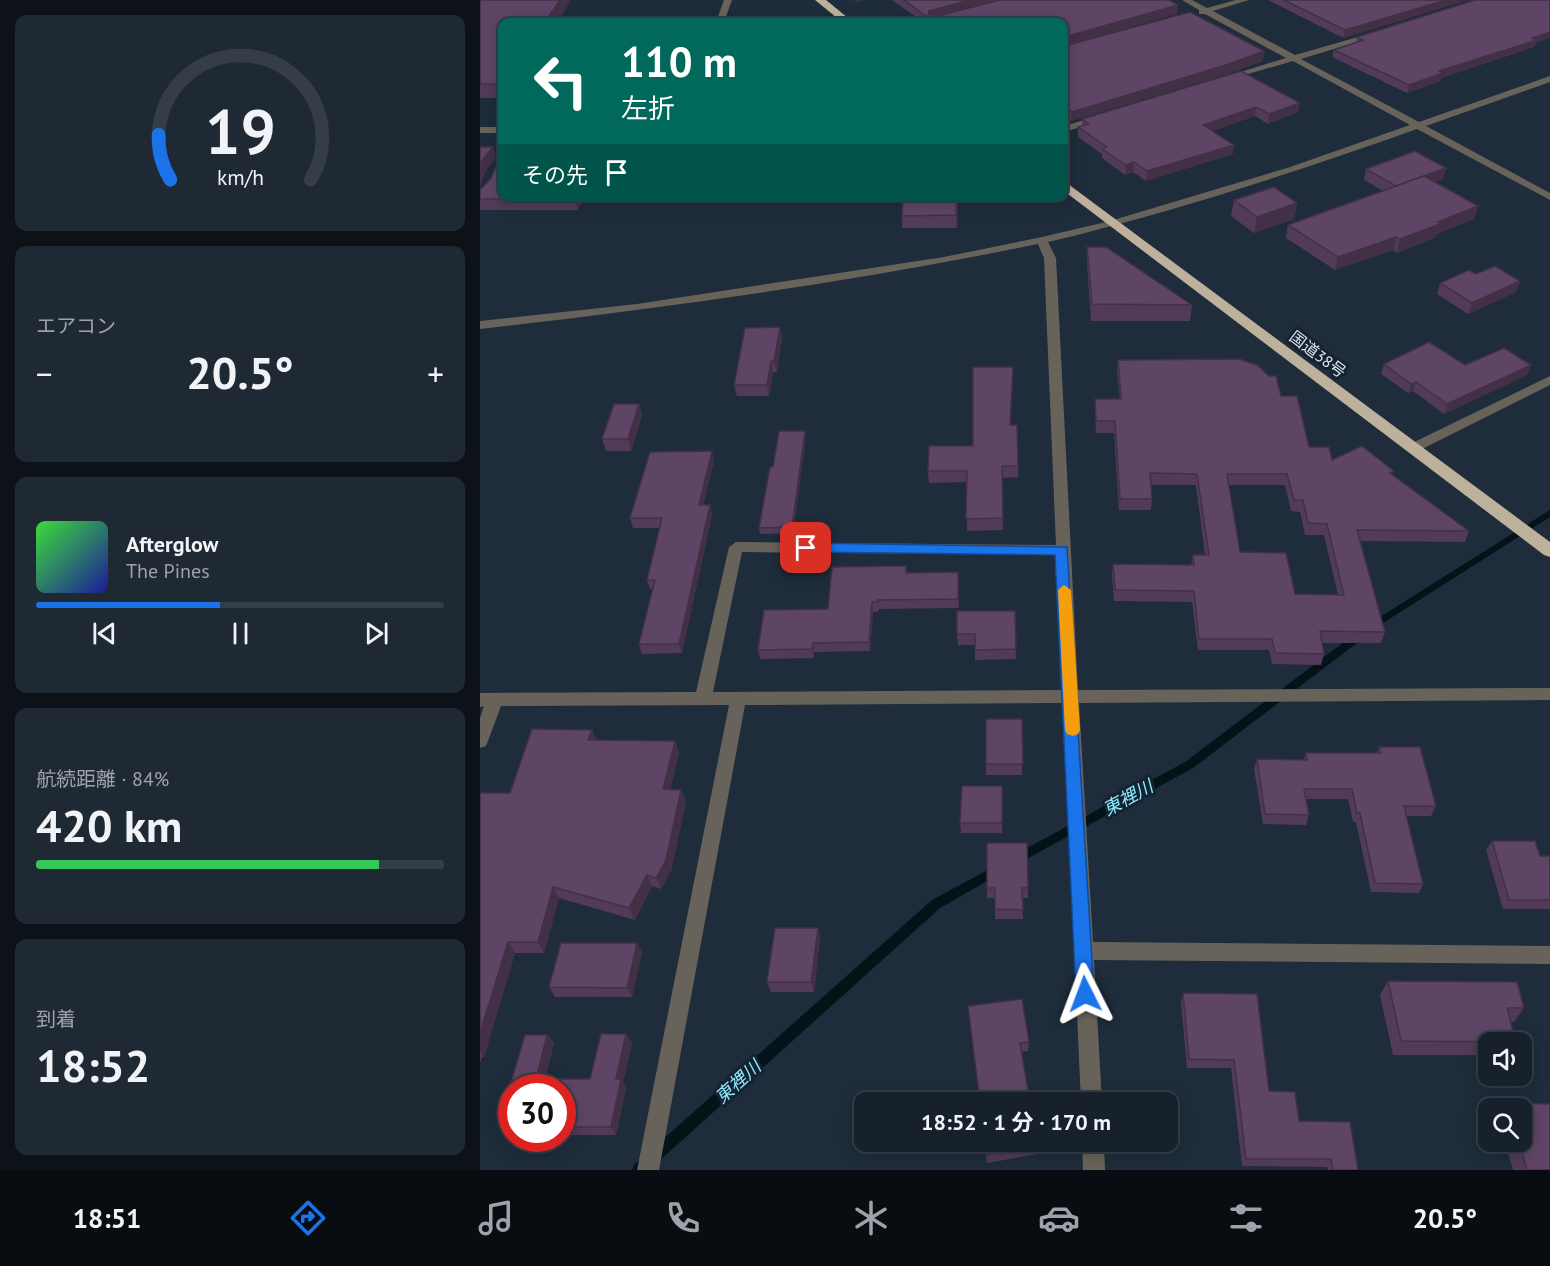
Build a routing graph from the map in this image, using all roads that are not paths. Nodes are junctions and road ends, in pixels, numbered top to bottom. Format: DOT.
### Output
graph roads {
  1 [pos="728,0"];
  2 [pos="820,0"];
  3 [pos="1186,0"];
  4 [pos="1245,0"];
  5 [pos="1206,11"];
  6 [pos="1195,14"];
  7 [pos="721,18"];
  8 [pos="843,18"];
  9 [pos="1383,31"];
  10 [pos="1293,58"];
  11 [pos="1550,79"];
  12 [pos="1216,82"];
  13 [pos="1107,116"];
  14 [pos="1418,126"];
  15 [pos="1068,128"];
  16 [pos="480,130"];
  17 [pos="498,130"];
  18 [pos="1068,188"];
  19 [pos="1550,197"];
  20 [pos="1113,223"];
  21 [pos="1042,240"];
  22 [pos="480,325"];
  23 [pos="1550,380"];
  24 [pos="1413,448"];
  25 [pos="1062,550"];
  26 [pos="1550,551"];
  27 [pos="1550,694"];
  28 [pos="1071,696"];
  29 [pos="703,699"];
  30 [pos="738,699"];
  31 [pos="487,700"];
  32 [pos="480,741"];
  33 [pos="1083,951"];
  34 [pos="1550,956"];
  35 [pos="1090,1092"];
  36 [pos="1093,1152"];
  37 [pos="648,1170"];
  38 [pos="1094,1170"];
  1 -- 7 [label="street"];
  2 -- 8 [label="highway"];
  3 -- 5 [label="street"];
  4 -- 5 [label="street"];
  5 -- 6 [label="street"];
  5 -- 10 [label="street"];
  9 -- 10 [label="street"];
  10 -- 12 [label="street"];
  10 -- 14 [label="street"];
  11 -- 14 [label="street"];
  13 -- 15 [label="street"];
  14 -- 19 [label="street"];
  14 -- 20 [label="street"];
  16 -- 17 [label="street"];
  18 -- 20 [label="highway, 国道38号"];
  20 -- 21 [label="street"];
  20 -- 24 [label="highway, 国道38号"];
  21 -- 22 [label="street"];
  21 -- 25 [label="street"];
  23 -- 24 [label="street"];
  24 -- 26 [label="highway, 国道38号"];
  25 -- 28 [label="street"];
  25 -- 29 [label="street"];
  27 -- 28 [label="street"];
  28 -- 30 [label="street"];
  28 -- 33 [label="street"];
  29 -- 30 [label="street"];
  29 -- 31 [label="street"];
  30 -- 37 [label="street"];
  31 -- 32 [label="street"];
  33 -- 34 [label="street"];
  33 -- 35 [label="street"];
  36 -- 38 [label="street"];
}
